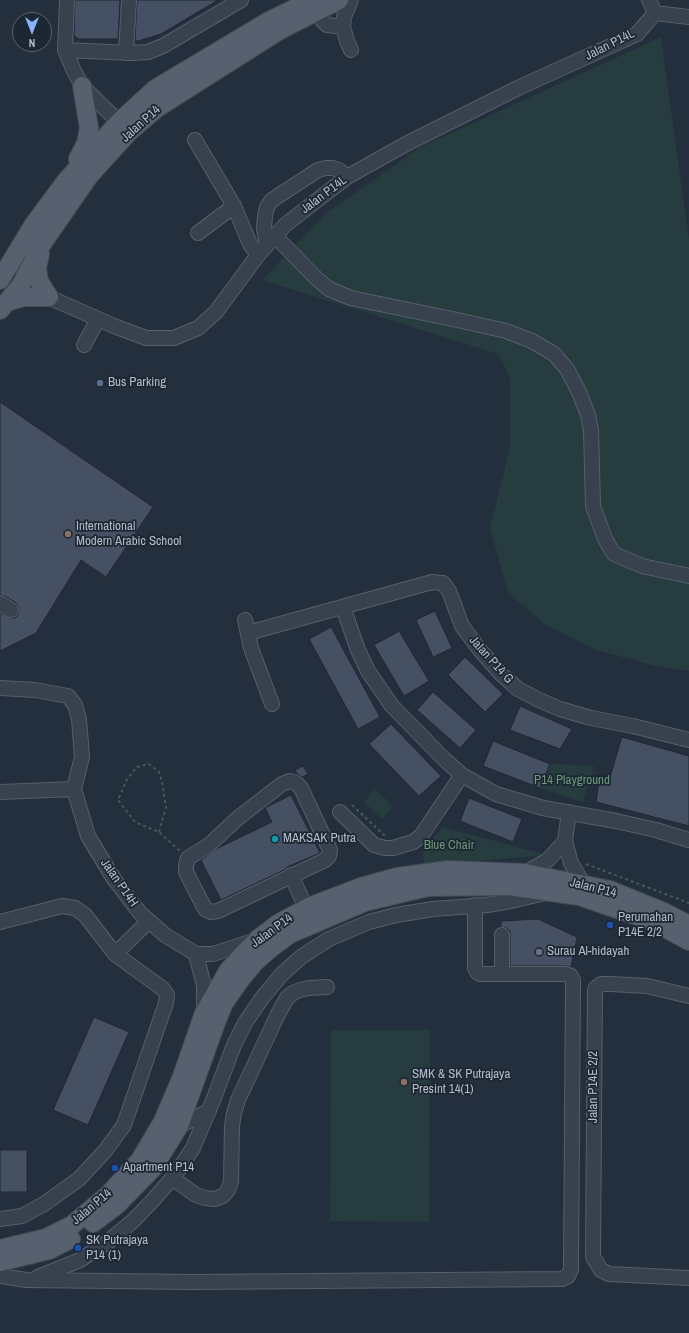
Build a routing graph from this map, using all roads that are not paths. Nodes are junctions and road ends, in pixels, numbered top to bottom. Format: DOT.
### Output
graph roads {
  1 [pos="66,0"];
  2 [pos="129,0"];
  3 [pos="241,0"];
  4 [pos="339,0"];
  5 [pos="351,0"];
  6 [pos="313,4"];
  7 [pos="652,6"];
  8 [pos="689,17"];
  9 [pos="343,27"];
  10 [pos="65,50"];
  11 [pos="351,50"];
  12 [pos="126,53"];
  13 [pos="82,86"];
  14 [pos="124,127"];
  15 [pos="195,140"];
  16 [pos="347,177"];
  17 [pos="66,181"];
  18 [pos="234,206"];
  19 [pos="198,233"];
  20 [pos="42,244"];
  21 [pos="263,245"];
  22 [pos="2,277"];
  23 [pos="21,285"];
  24 [pos="48,297"];
  25 [pos="3,306"];
  26 [pos="98,319"];
  27 [pos="84,345"];
  28 [pos="689,576"];
  29 [pos="343,607"];
  30 [pos="0,688"];
  31 [pos="272,704"];
  32 [pos="689,740"];
  33 [pos="462,775"];
  34 [pos="74,789"];
  35 [pos="0,792"];
  36 [pos="340,812"];
  37 [pos="569,812"];
  38 [pos="689,840"];
  39 [pos="565,841"];
  40 [pos="525,873"];
  41 [pos="291,876"];
  42 [pos="584,885"];
  43 [pos="551,892"];
  44 [pos="365,902"];
  45 [pos="475,905"];
  46 [pos="306,908"];
  47 [pos="149,921"];
  48 [pos="0,922"];
  49 [pos="689,925"];
  50 [pos="346,931"];
  51 [pos="502,935"];
  52 [pos="258,939"];
  53 [pos="689,941"];
  54 [pos="115,954"];
  55 [pos="196,954"];
  56 [pos="502,974"];
  57 [pos="327,987"];
  58 [pos="689,996"];
  59 [pos="204,1013"];
  60 [pos="209,1111"];
  61 [pos="179,1126"];
  62 [pos="172,1178"];
  63 [pos="0,1219"];
  64 [pos="0,1249"];
  65 [pos="0,1262"];
  66 [pos="0,1276"];
  67 [pos="689,1278"];
  68 [pos="26,1280"];
  1 -- 10 [label="street"];
  2 -- 12 [label="street"];
  3 -- 12 [label="street"];
  4 -- 6 [label="main road, Jalan P14"];
  5 -- 9 [label="street"];
  6 -- 9 [label="street"];
  6 -- 14 [label="main road, Jalan P14"];
  7 -- 8 [label="street"];
  7 -- 16 [label="street, Jalan P14L"];
  9 -- 11 [label="street"];
  10 -- 12 [label="street"];
  10 -- 13 [label="street"];
  13 -- 14 [label="street"];
  13 -- 17 [label="main road"];
  14 -- 17 [label="main road, Jalan P14"];
  14 -- 20 [label="main road, Jalan P14"];
  15 -- 18 [label="street"];
  16 -- 21 [label="street, Jalan P14L"];
  16 -- 21 [label="street"];
  17 -- 22 [label="main road, Jalan P14"];
  18 -- 19 [label="street"];
  18 -- 21 [label="street"];
  20 -- 23 [label="main road, Jalan P14"];
  20 -- 24 [label="main road"];
  21 -- 26 [label="street, Jalan P14L"];
  21 -- 28 [label="street"];
  22 -- 23 [label="street, Jalan P14L"];
  23 -- 24 [label="street, Jalan P14L"];
  23 -- 25 [label="main road, Jalan P14"];
  24 -- 25 [label="main road"];
  24 -- 26 [label="street, Jalan P14L"];
  26 -- 27 [label="street"];
  29 -- 31 [label="street, Jalan P14 G"];
  29 -- 32 [label="street, Jalan P14 G"];
  29 -- 33 [label="street"];
  30 -- 34 [label="street"];
  33 -- 36 [label="street"];
  33 -- 37 [label="street"];
  34 -- 35 [label="street"];
  34 -- 47 [label="street, Jalan P14H"];
  37 -- 38 [label="street"];
  37 -- 39 [label="street"];
  39 -- 40 [label="street"];
  39 -- 42 [label="street"];
  40 -- 42 [label="main road, Jalan P14"];
  40 -- 46 [label="main road, Jalan P14"];
  41 -- 41 [label="street"];
  41 -- 46 [label="street"];
  42 -- 49 [label="main road, Jalan P14"];
  43 -- 44 [label="main road, Jalan P14"];
  43 -- 45 [label="street"];
  43 -- 53 [label="main road, Jalan P14"];
  44 -- 50 [label="street"];
  44 -- 61 [label="main road, Jalan P14"];
  45 -- 50 [label="street"];
  45 -- 56 [label="street"];
  46 -- 52 [label="main road, Jalan P14"];
  47 -- 54 [label="street"];
  47 -- 55 [label="street, Jalan P14H"];
  48 -- 54 [label="street"];
  50 -- 60 [label="street"];
  51 -- 56 [label="street"];
  52 -- 55 [label="street"];
  52 -- 59 [label="main road, Jalan P14"];
  54 -- 63 [label="street"];
  55 -- 59 [label="street"];
  56 -- 68 [label="street"];
  57 -- 62 [label="street"];
  58 -- 67 [label="street, Jalan P14E 2/2"];
  59 -- 64 [label="main road, Jalan P14"];
  60 -- 61 [label="street"];
  60 -- 62 [label="street"];
  61 -- 65 [label="main road, Jalan P14"];
  62 -- 68 [label="street"];
  66 -- 68 [label="street"];
}
